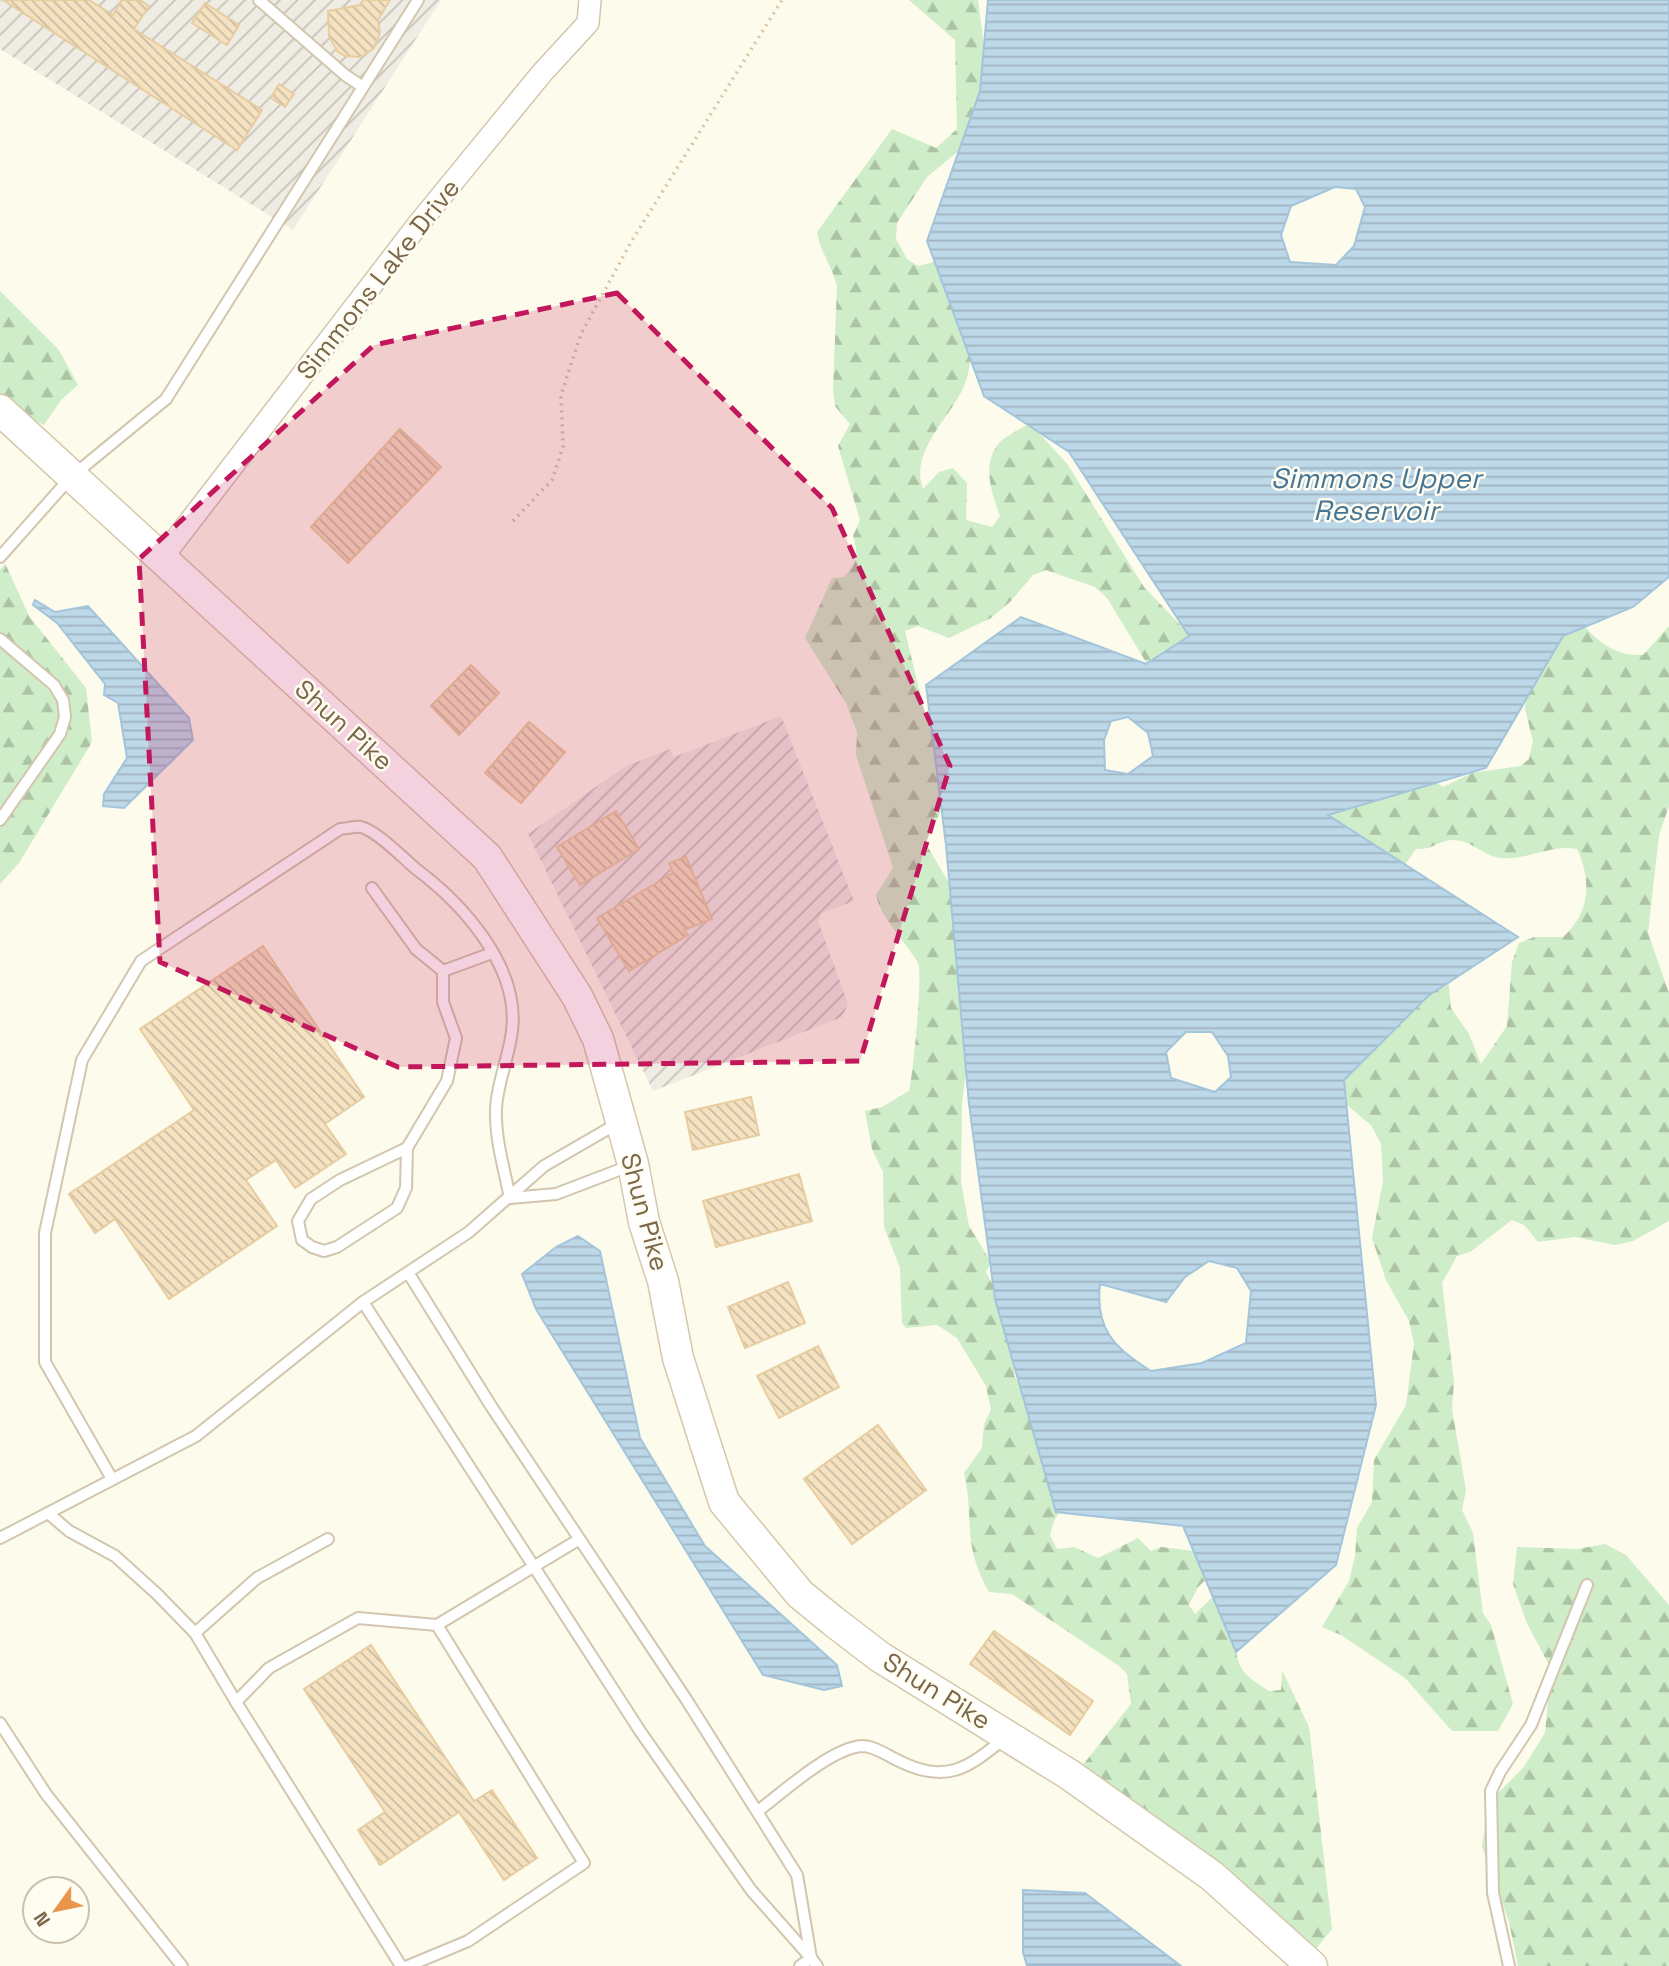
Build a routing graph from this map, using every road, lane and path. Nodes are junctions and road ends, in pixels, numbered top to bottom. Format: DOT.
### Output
graph roads {
  1 [pos="259,0"];
  2 [pos="418,0"];
  3 [pos="590,0"];
  4 [pos="782,0"];
  5 [pos="363,86"];
  6 [pos="0,410"];
  7 [pos="71,477"];
  8 [pos="513,521"];
  9 [pos="0,557"];
  10 [pos="160,559"];
  11 [pos="0,639"];
  12 [pos="0,820"];
  13 [pos="372,888"];
  14 [pos="492,953"];
  15 [pos="443,971"];
  16 [pos="620,1122"];
  17 [pos="407,1148"];
  18 [pos="633,1164"];
  19 [pos="510,1198"];
  20 [pos="409,1274"];
  21 [pos="363,1302"];
  22 [pos="113,1479"];
  23 [pos="48,1513"];
  24 [pos="0,1538"];
  25 [pos="328,1539"];
  26 [pos="578,1540"];
  27 [pos="532,1566"];
  28 [pos="1587,1584"];
  29 [pos="437,1625"];
  30 [pos="195,1633"];
  31 [pos="236,1702"];
  32 [pos="0,1723"];
  33 [pos="1009,1735"];
  34 [pos="758,1811"];
  35 [pos="814,1962"];
  36 [pos="182,1966"];
  37 [pos="401,1966"];
  38 [pos="408,1966"];
  39 [pos="800,1966"];
  40 [pos="1312,1966"];
  41 [pos="1509,1966"];
  1 -- 5 [label="lane"];
  2 -- 5 [label="lane"];
  3 -- 10 [label="street, Simmons Lake Drive"];
  4 -- 8 [label="path"];
  5 -- 7 [label="lane"];
  6 -- 7 [label="main road, Shun Pike"];
  7 -- 9 [label="lane"];
  7 -- 10 [label="main road, Shun Pike"];
  10 -- 16 [label="main road, Shun Pike"];
  11 -- 12 [label="lane"];
  13 -- 15 [label="lane"];
  14 -- 15 [label="lane"];
  14 -- 19 [label="lane"];
  14 -- 22 [label="lane"];
  15 -- 17 [label="lane"];
  16 -- 18 [label="main road, Shun Pike"];
  16 -- 19 [label="lane"];
  17 -- 17 [label="lane"];
  18 -- 19 [label="lane"];
  18 -- 33 [label="main road, Shun Pike"];
  19 -- 20 [label="lane"];
  20 -- 21 [label="lane"];
  20 -- 26 [label="lane"];
  21 -- 22 [label="lane"];
  21 -- 27 [label="lane"];
  22 -- 23 [label="lane"];
  23 -- 24 [label="lane"];
  23 -- 30 [label="lane"];
  25 -- 30 [label="lane"];
  26 -- 27 [label="lane"];
  26 -- 34 [label="lane"];
  27 -- 29 [label="lane"];
  27 -- 35 [label="lane"];
  28 -- 41 [label="lane"];
  29 -- 31 [label="lane"];
  29 -- 38 [label="lane"];
  30 -- 31 [label="lane"];
  31 -- 37 [label="lane"];
  32 -- 36 [label="lane"];
  33 -- 34 [label="lane"];
  33 -- 40 [label="main road, Shun Pike"];
  34 -- 35 [label="lane"];
  35 -- 39 [label="lane"];
}
